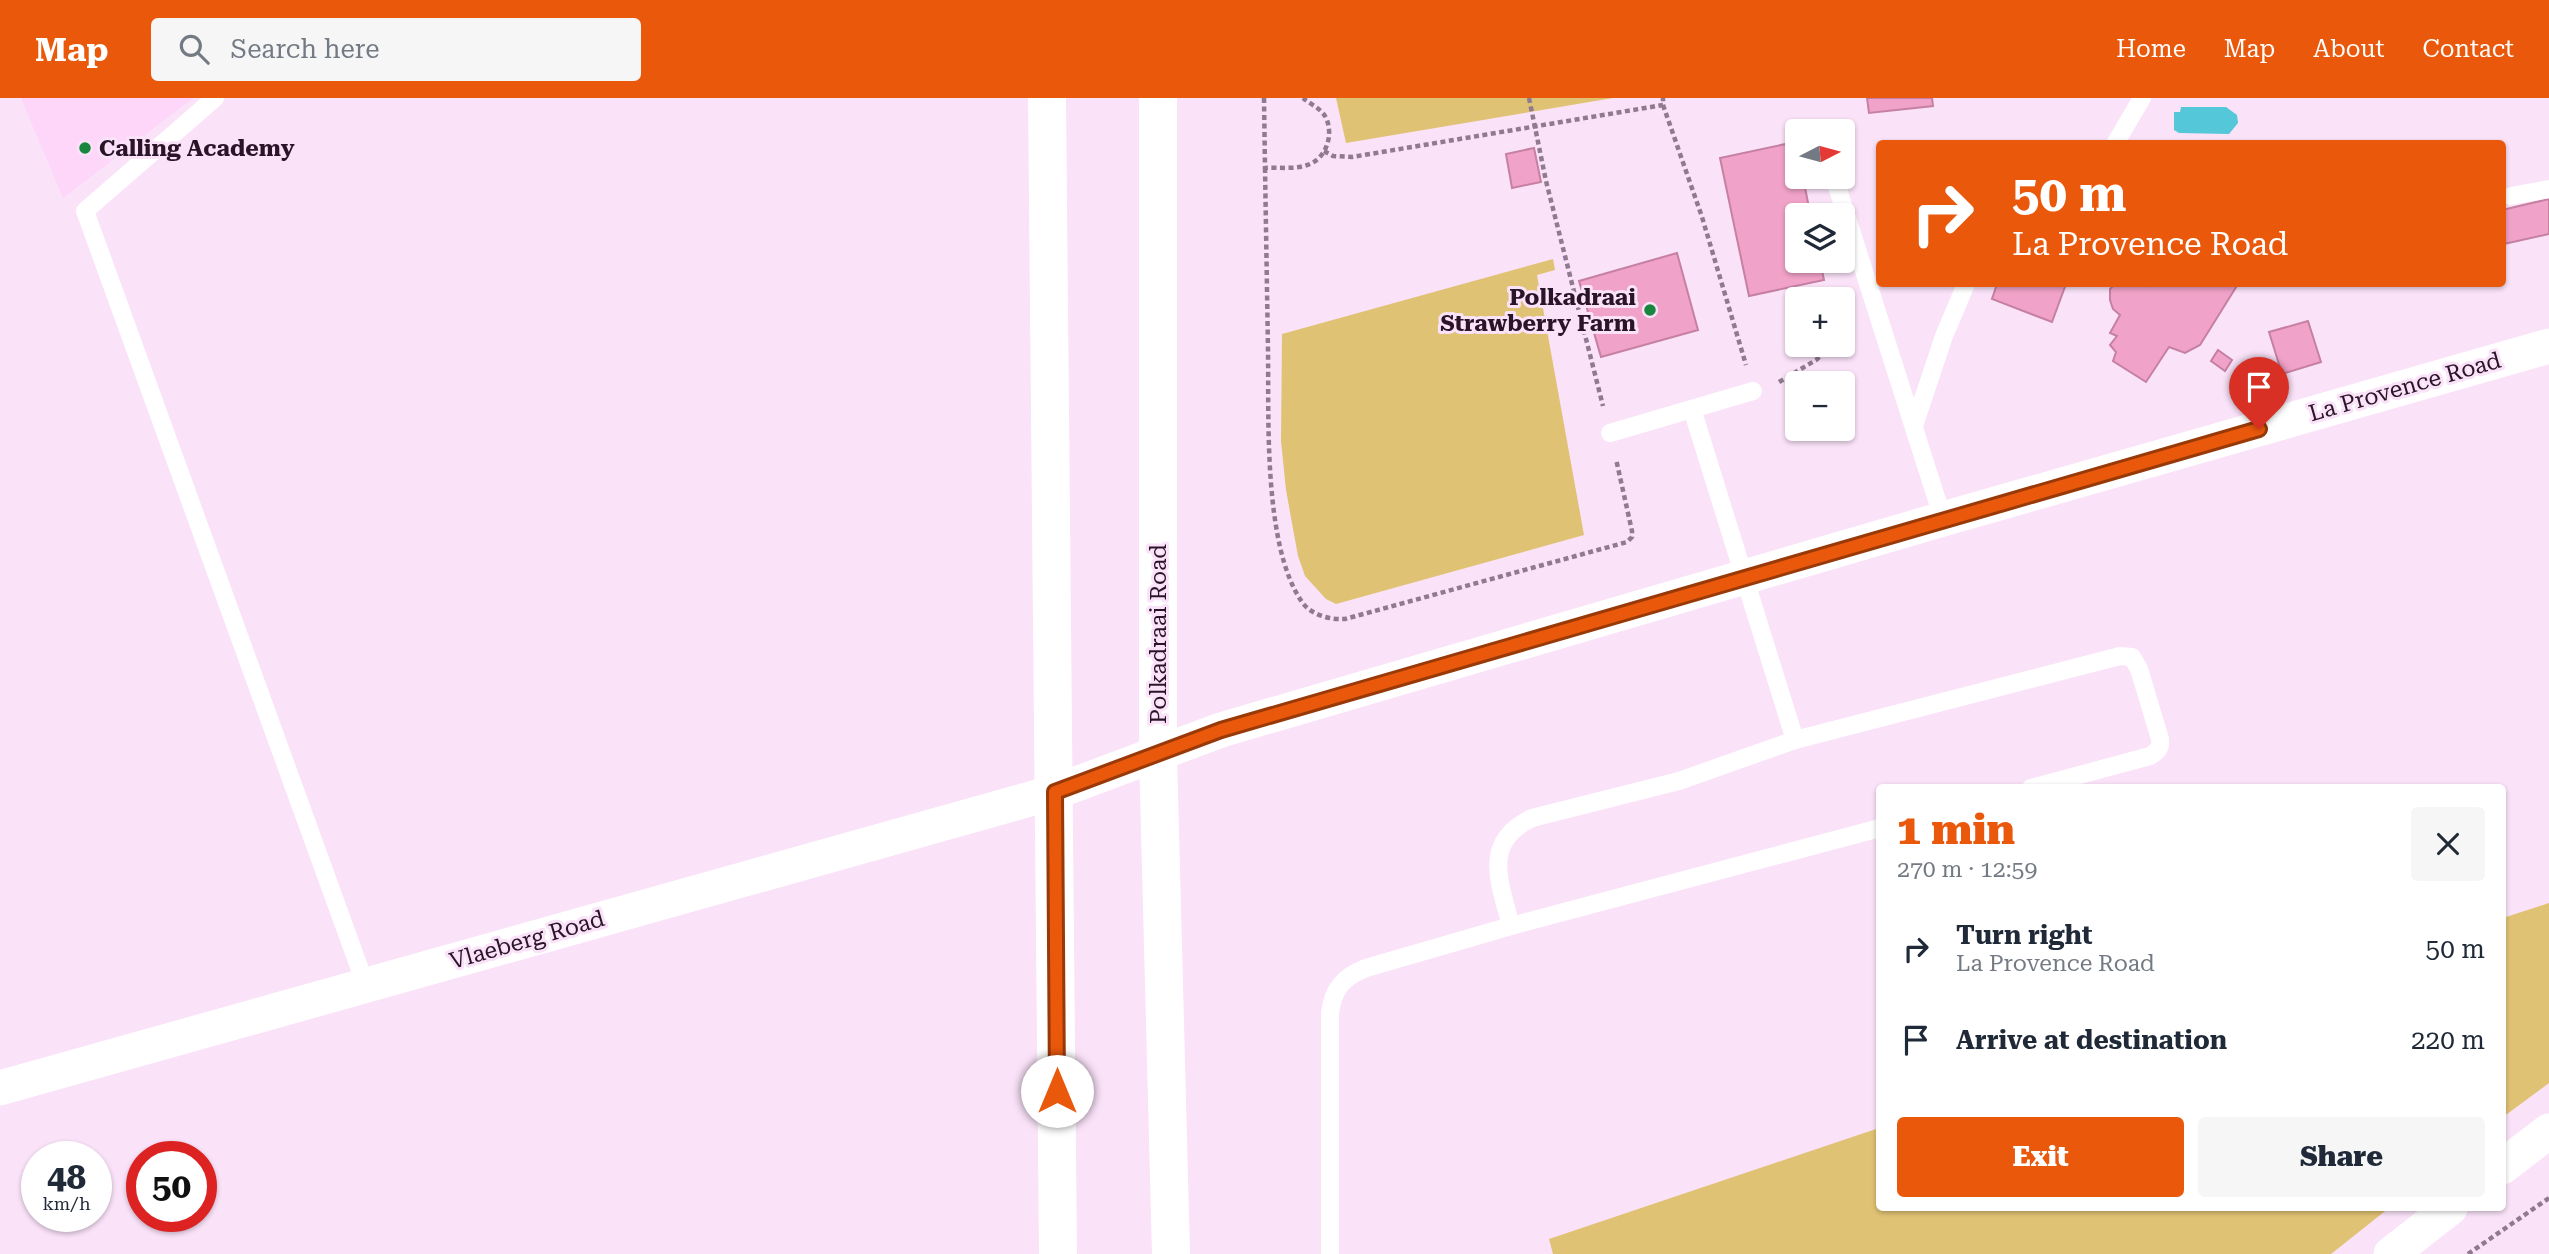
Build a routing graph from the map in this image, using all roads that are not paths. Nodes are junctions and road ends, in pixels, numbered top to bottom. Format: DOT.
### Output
graph roads {
  1 [pos="215,98"];
  2 [pos="1047,98"];
  3 [pos="1158,98"];
  4 [pos="2142,98"];
  5 [pos="2117,140"];
  6 [pos="1838,189"];
  7 [pos="2549,189"];
  8 [pos="2511,196"];
  9 [pos="1965,287"];
  10 [pos="2549,346"];
  11 [pos="1754,391"];
  12 [pos="1692,409"];
  13 [pos="1914,426"];
  14 [pos="1610,433"];
  15 [pos="1943,519"];
  16 [pos="1745,576"];
  17 [pos="1795,740"];
  18 [pos="1158,754"];
  19 [pos="2046,784"];
  20 [pos="1055,792"];
  21 [pos="1876,829"];
  22 [pos="1511,926"];
  23 [pos="366,986"];
  24 [pos="0,1088"];
  25 [pos="2549,1131"];
  26 [pos="2506,1164"];
  27 [pos="2446,1211"];
  28 [pos="1058,1254"];
  29 [pos="1171,1254"];
  30 [pos="1330,1254"];
  31 [pos="2391,1254"];
  1 -- 23 [label="lane"];
  2 -- 20 [label="main road"];
  3 -- 18 [label="main road, Polkadraai Road"];
  4 -- 5 [label="lane"];
  6 -- 13 [label="lane"];
  7 -- 8 [label="lane"];
  9 -- 13 [label="lane"];
  10 -- 15 [label="street, La Provence Road"];
  11 -- 12 [label="lane"];
  12 -- 14 [label="lane"];
  12 -- 16 [label="lane"];
  13 -- 15 [label="lane"];
  15 -- 16 [label="street, La Provence Road"];
  16 -- 17 [label="lane"];
  16 -- 18 [label="street, La Provence Road"];
  17 -- 19 [label="lane"];
  17 -- 22 [label="lane"];
  18 -- 20 [label="street, La Provence Road"];
  18 -- 29 [label="main road, Polkadraai Road"];
  20 -- 23 [label="street, Vlaeberg Road"];
  20 -- 28 [label="main road"];
  21 -- 22 [label="lane"];
  22 -- 30 [label="lane"];
  23 -- 24 [label="street, Vlaeberg Road"];
  25 -- 26 [label="street"];
  27 -- 31 [label="street"];
}
